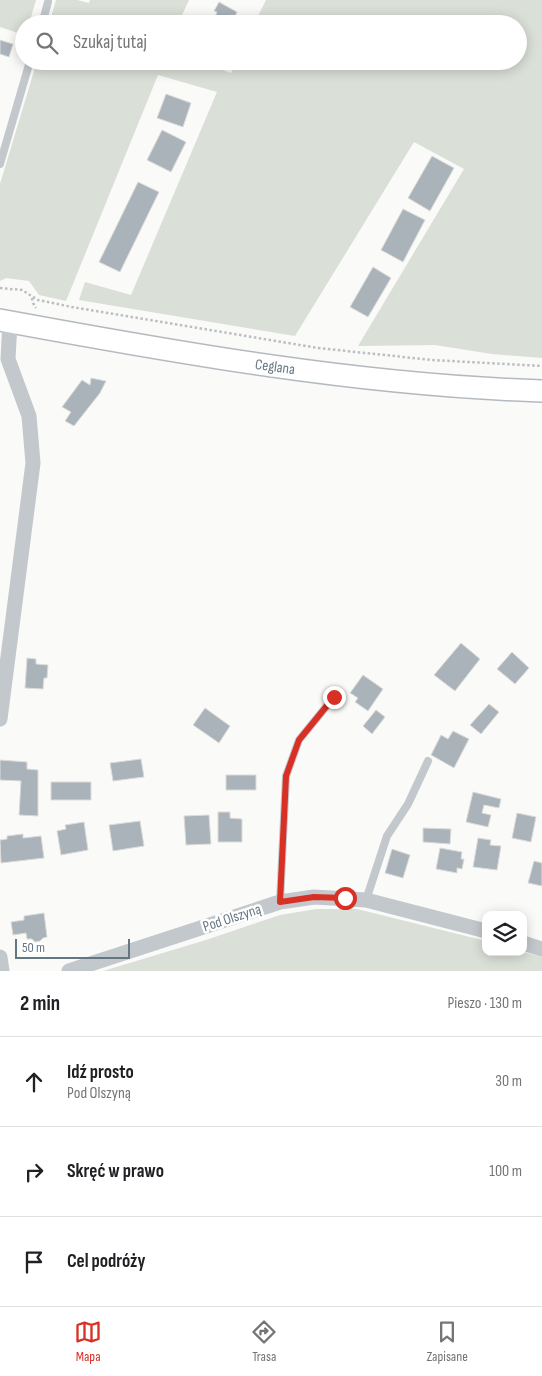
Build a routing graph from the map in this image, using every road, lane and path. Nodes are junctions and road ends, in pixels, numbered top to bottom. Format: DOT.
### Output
graph roads {
  1 [pos="48,2"];
  2 [pos="44,15"];
  3 [pos="27,70"];
  4 [pos="0,164"];
  5 [pos="0,288"];
  6 [pos="5,321"];
  7 [pos="542,366"];
  8 [pos="542,391"];
  9 [pos="334,697"];
  10 [pos="0,718"];
  11 [pos="428,761"];
  12 [pos="366,900"];
  13 [pos="280,902"];
  14 [pos="482,930"];
  15 [pos="527,944"];
  16 [pos="542,948"];
  17 [pos="0,957"];
  18 [pos="2,971"];
  19 [pos="69,971"];
  1 -- 2 [label="lane"];
  3 -- 4 [label="lane"];
  5 -- 7 [label="path"];
  6 -- 8 [label="street, Ceglana"];
  6 -- 10 [label="street, Ceglana"];
  9 -- 13 [label="lane"];
  11 -- 12 [label="lane"];
  12 -- 13 [label="street, Pod Olszyną"];
  12 -- 14 [label="street, Pod Olszyną"];
  13 -- 19 [label="street, Pod Olszyną"];
  15 -- 16 [label="street"];
  17 -- 18 [label="street"];
}
